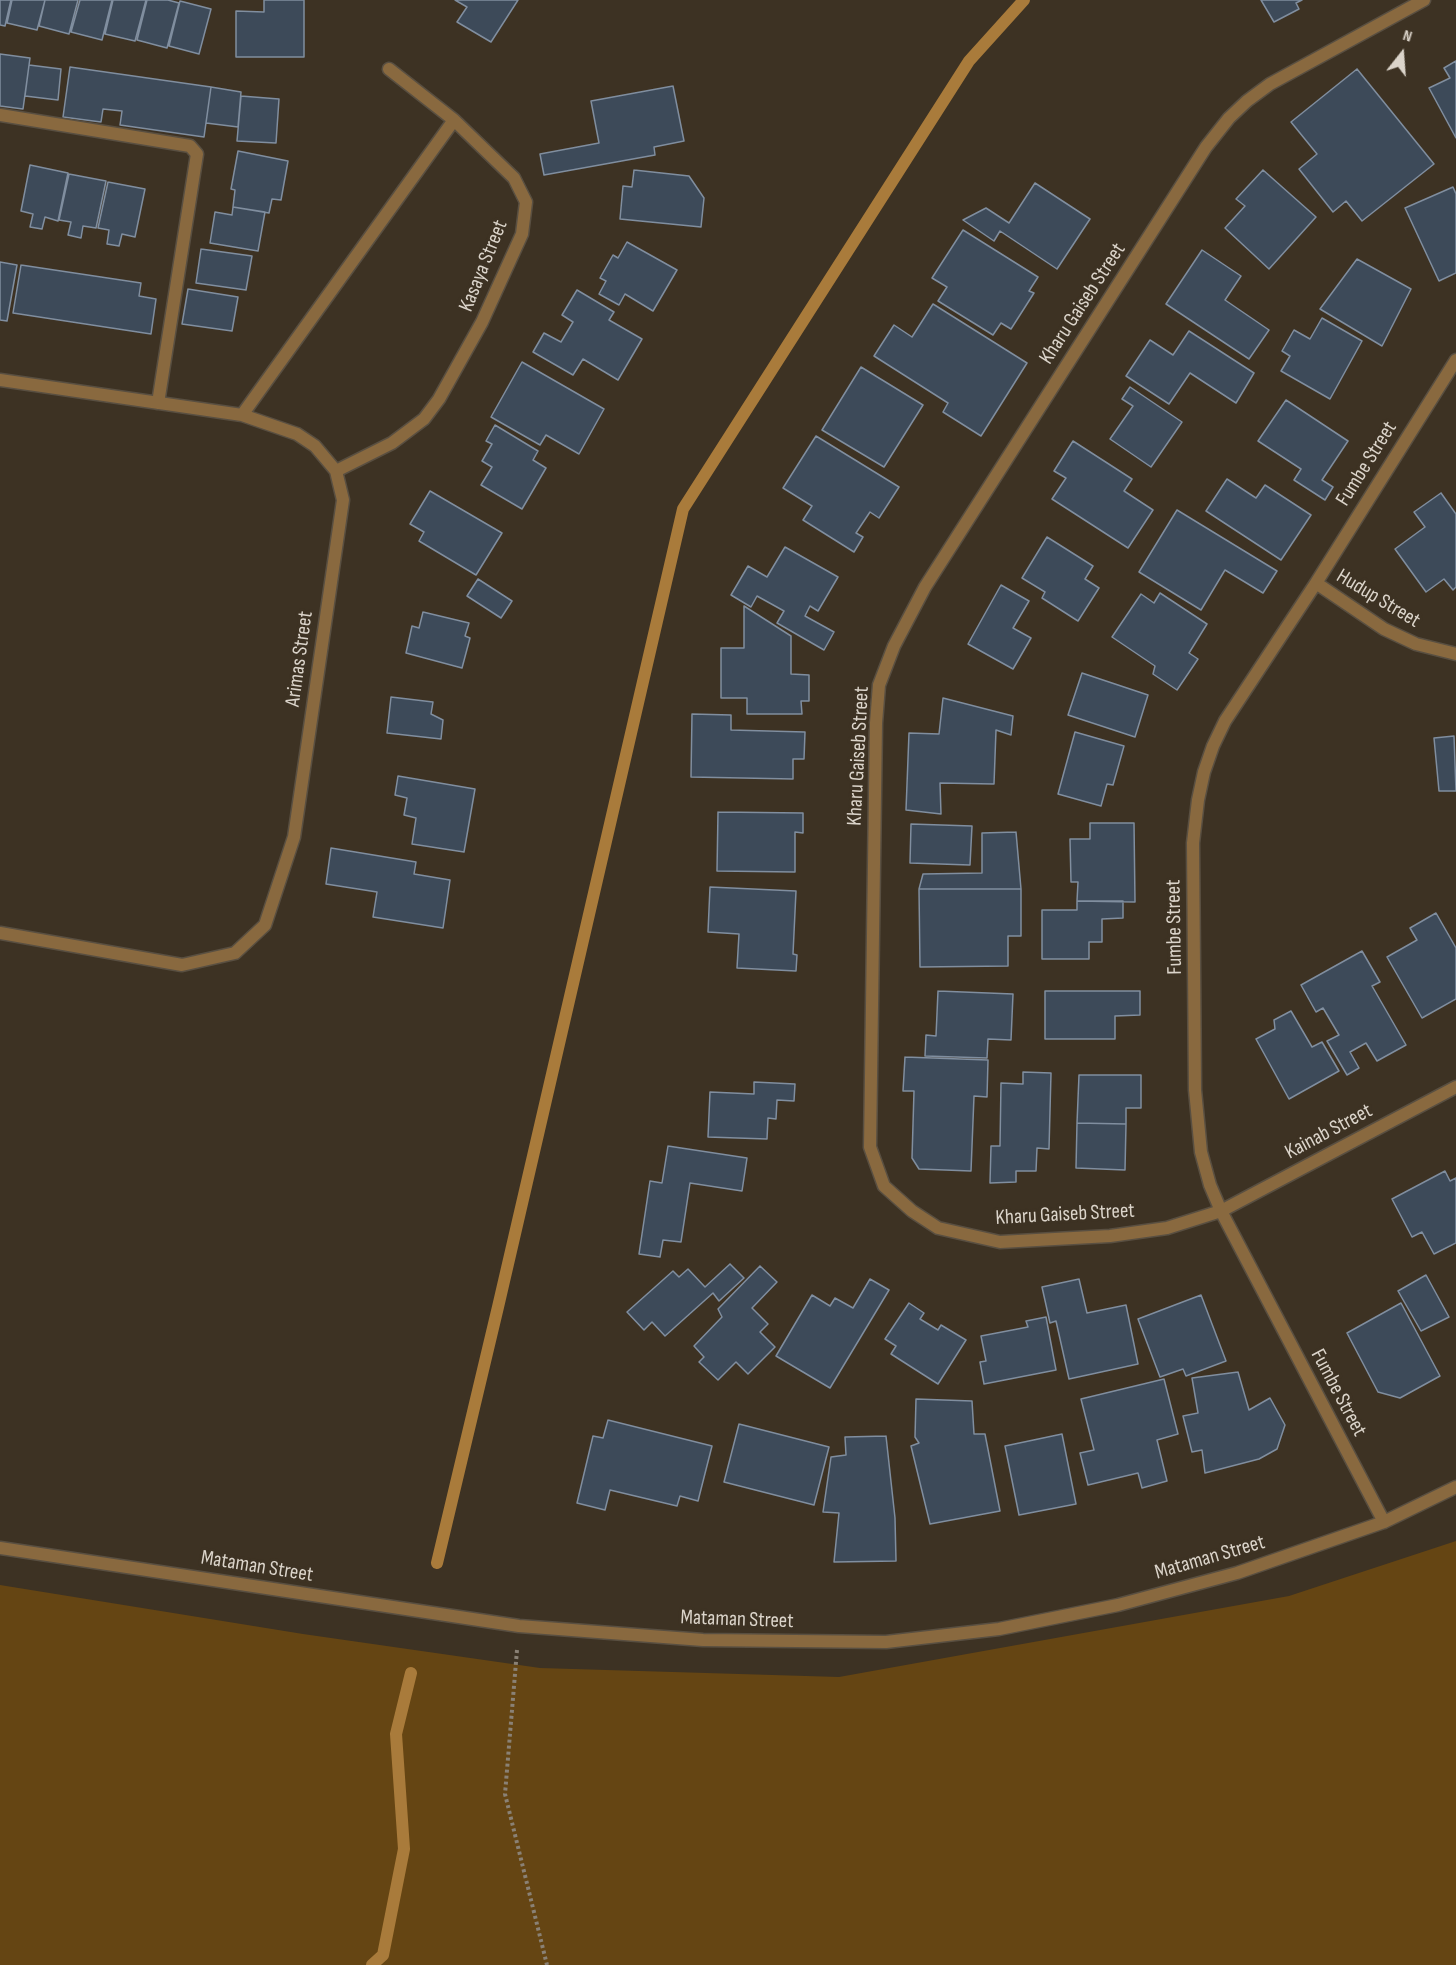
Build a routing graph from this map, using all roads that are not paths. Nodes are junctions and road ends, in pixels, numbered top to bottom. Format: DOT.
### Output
graph roads {
  1 [pos="1424,0"];
  2 [pos="389,69"];
  3 [pos="0,115"];
  4 [pos="454,120"];
  5 [pos="1456,360"];
  6 [pos="0,380"];
  7 [pos="158,403"];
  8 [pos="242,415"];
  9 [pos="336,471"];
  10 [pos="1316,583"];
  11 [pos="1456,654"];
  12 [pos="0,933"];
  13 [pos="1456,1087"];
  14 [pos="1221,1211"];
  15 [pos="1456,1487"];
  16 [pos="1384,1522"];
  17 [pos="0,1548"];
  1 -- 14 [label="street, Kharu Gaiseb Street"];
  2 -- 4 [label="street, Kasaya Street"];
  3 -- 7 [label="street"];
  4 -- 8 [label="street"];
  4 -- 9 [label="street, Kasaya Street"];
  5 -- 10 [label="street, Fumbe Street"];
  6 -- 7 [label="street, Arimas Street"];
  7 -- 8 [label="street, Arimas Street"];
  8 -- 9 [label="street, Arimas Street"];
  9 -- 12 [label="street, Arimas Street"];
  10 -- 11 [label="street, Hudup Street"];
  10 -- 14 [label="street, Fumbe Street"];
  13 -- 14 [label="street, Kainab Street"];
  14 -- 16 [label="street, Fumbe Street"];
  15 -- 16 [label="street, Mataman Street"];
  16 -- 17 [label="street, Mataman Street"];
}
